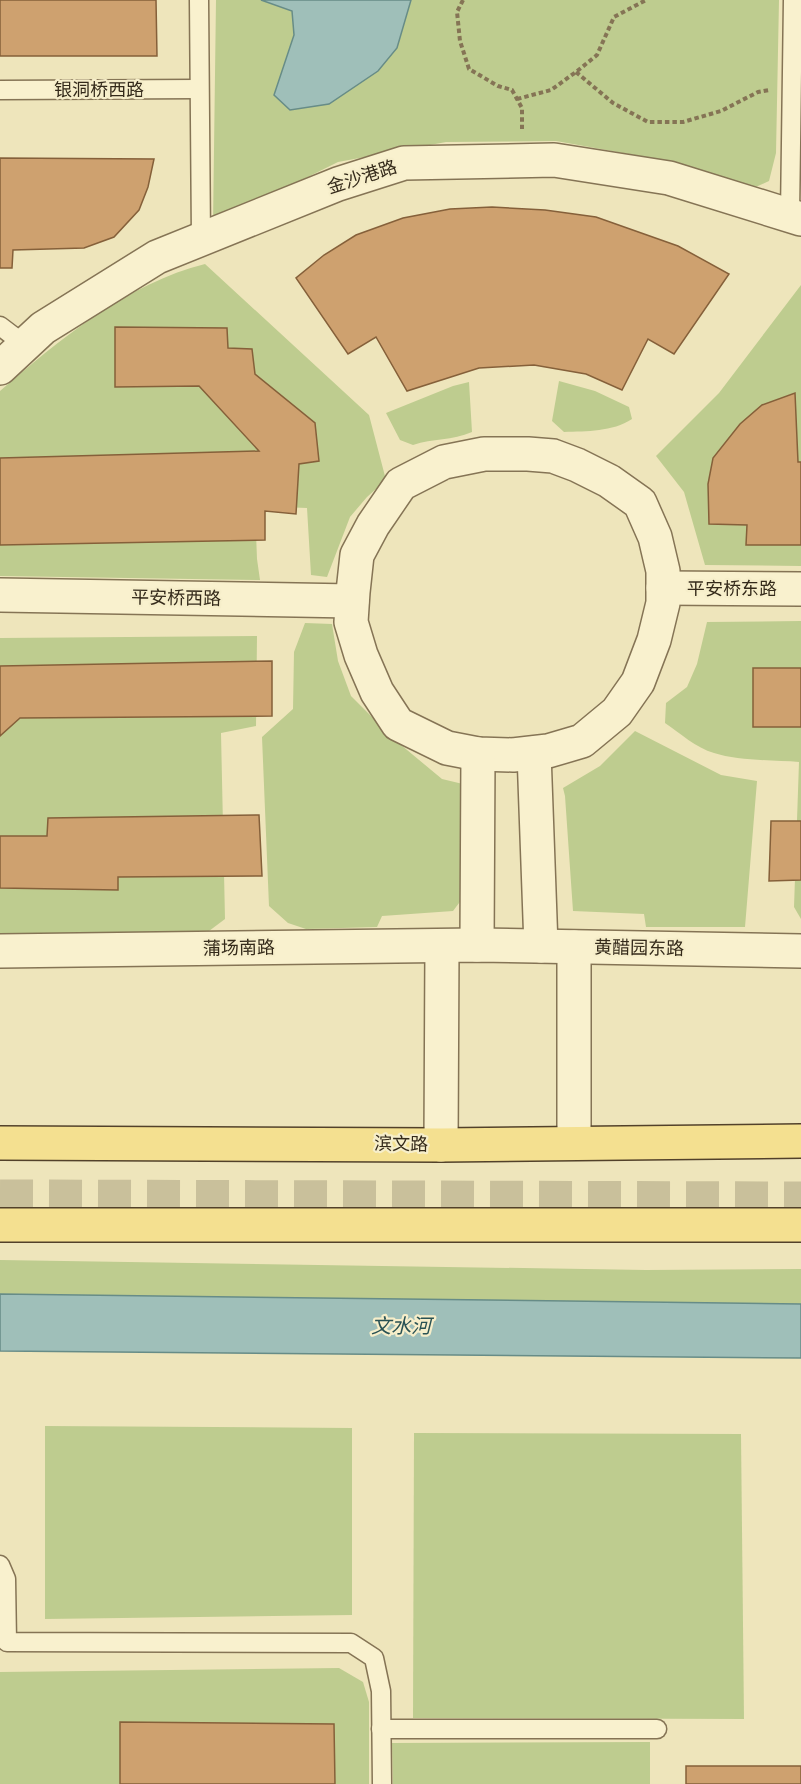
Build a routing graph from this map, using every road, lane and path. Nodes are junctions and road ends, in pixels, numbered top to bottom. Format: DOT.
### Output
graph roads {
  1 [pos="199,0"];
  2 [pos="463,0"];
  3 [pos="646,0"];
  4 [pos="793,0"];
  5 [pos="576,72"];
  6 [pos="792,84"];
  7 [pos="198,89"];
  8 [pos="0,90"];
  9 [pos="517,99"];
  10 [pos="522,160"];
  11 [pos="796,217"];
  12 [pos="201,239"];
  13 [pos="13,335"];
  14 [pos="0,368"];
  15 [pos="663,588"];
  16 [pos="801,589"];
  17 [pos="0,595"];
  18 [pos="352,601"];
  19 [pos="534,753"];
  20 [pos="478,754"];
  21 [pos="442,945"];
  22 [pos="477,945"];
  23 [pos="541,946"];
  24 [pos="574,947"];
  25 [pos="0,951"];
  26 [pos="801,951"];
  27 [pos="801,1142"];
  28 [pos="0,1143"];
  29 [pos="574,1143"];
  30 [pos="441,1145"];
  31 [pos="0,1225"];
  32 [pos="801,1225"];
  33 [pos="0,1565"];
  34 [pos="381,1730"];
  35 [pos="657,1730"];
  36 [pos="382,1784"];
  1 -- 7 [label="lane"];
  2 -- 9 [label="path"];
  3 -- 5 [label="path"];
  4 -- 6 [label="lane"];
  5 -- 6 [label="path"];
  5 -- 9 [label="path"];
  6 -- 11 [label="lane"];
  7 -- 8 [label="lane, 银洞桥西路"];
  7 -- 12 [label="lane"];
  9 -- 10 [label="path"];
  10 -- 11 [label="street, 金沙港路"];
  10 -- 12 [label="street, 金沙港路"];
  12 -- 13 [label="street, 金沙港路"];
  13 -- 14 [label="street, 金沙港路"];
  15 -- 16 [label="street, 平安桥东路"];
  15 -- 18 [label="street"];
  15 -- 19 [label="street"];
  17 -- 18 [label="street, 平安桥西路"];
  18 -- 20 [label="street"];
  19 -- 20 [label="street"];
  19 -- 23 [label="street"];
  20 -- 22 [label="street"];
  21 -- 22 [label="street, 蒲场南路"];
  21 -- 25 [label="street, 蒲场南路"];
  21 -- 30 [label="street"];
  22 -- 23 [label="street, 黄醋园东路"];
  23 -- 24 [label="street, 黄醋园东路"];
  24 -- 26 [label="street, 黄醋园东路"];
  24 -- 29 [label="street"];
  27 -- 29 [label="main road, 滨文路"];
  28 -- 30 [label="main road, 滨文路"];
  29 -- 30 [label="main road, 滨文路"];
  31 -- 32 [label="main road"];
  33 -- 34 [label="lane"];
  34 -- 35 [label="lane"];
  34 -- 36 [label="lane"];
}
